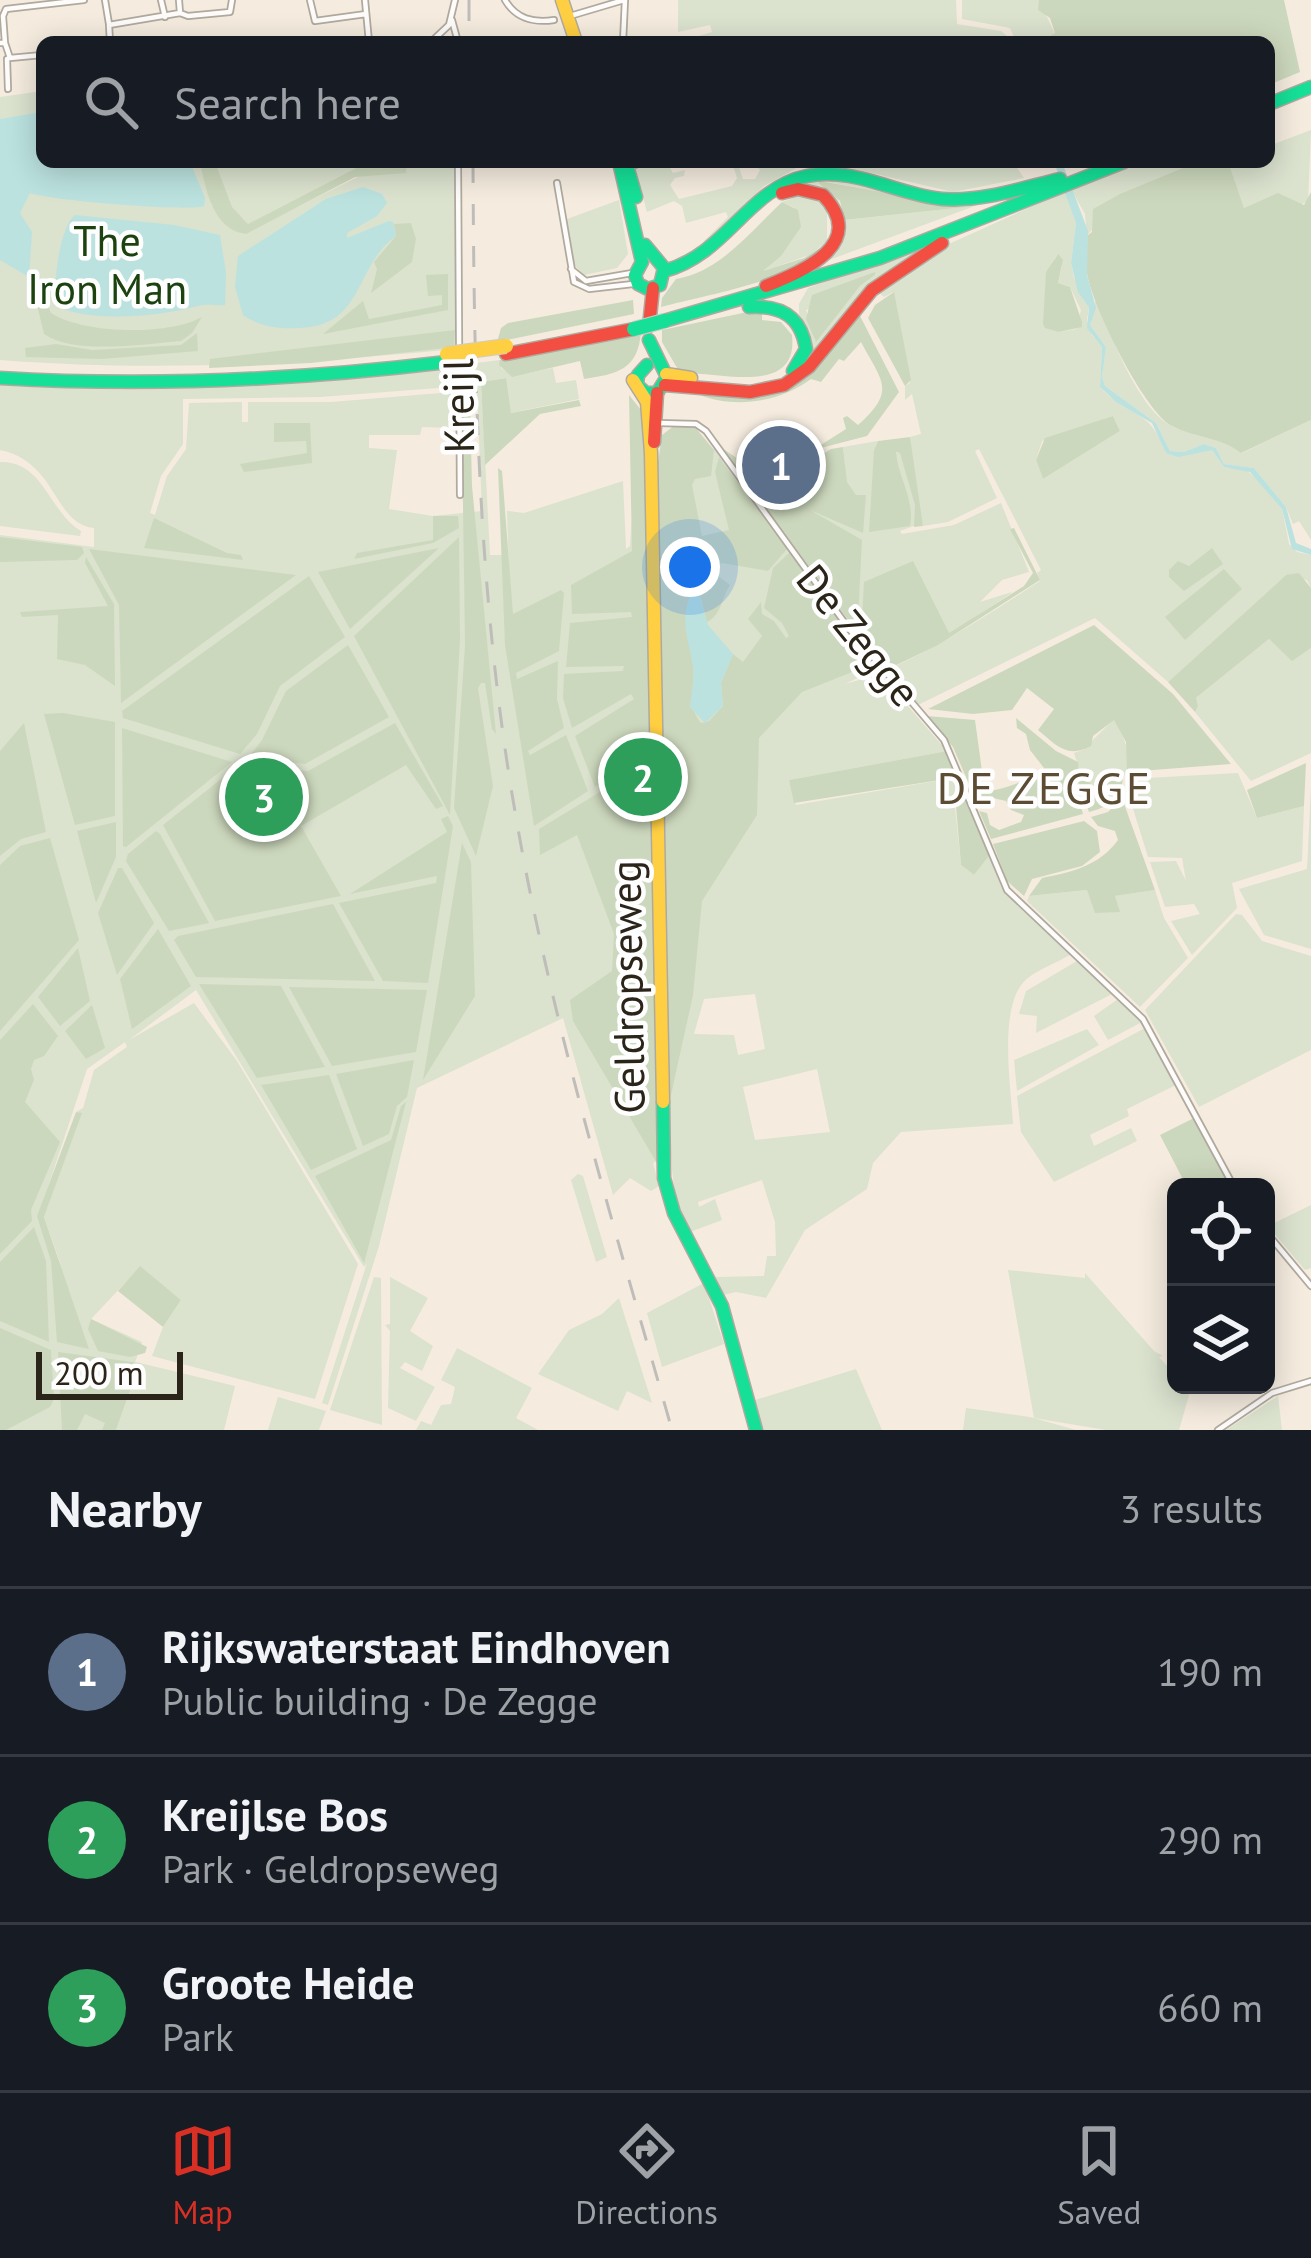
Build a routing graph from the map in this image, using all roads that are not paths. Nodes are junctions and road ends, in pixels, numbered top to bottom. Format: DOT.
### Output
graph roads {
  1 [pos="84,0"];
  2 [pos="105,0"];
  3 [pos="161,0"];
  4 [pos="179,0"];
  5 [pos="232,0"];
  6 [pos="310,0"];
  7 [pos="364,0"];
  8 [pos="455,0"];
  9 [pos="505,0"];
  10 [pos="624,0"];
  11 [pos="610,7"];
  12 [pos="563,9"];
  13 [pos="180,14"];
  14 [pos="366,14"];
  15 [pos="622,15"];
  16 [pos="165,17"];
  17 [pos="452,20"];
  18 [pos="109,25"];
  19 [pos="110,36"];
  20 [pos="368,36"];
  21 [pos="437,36"];
  22 [pos="456,36"];
  23 [pos="623,36"];
  24 [pos="3,43"];
  25 [pos="36,55"];
  26 [pos="8,57"];
  27 [pos="1311,82"];
  28 [pos="8,89"];
  29 [pos="1275,97"];
  30 [pos="458,168"];
  31 [pos="628,168"];
  32 [pos="1091,168"];
  33 [pos="1106,168"];
  34 [pos="1065,182"];
  35 [pos="557,183"];
  36 [pos="1010,208"];
  37 [pos="571,269"];
  38 [pos="647,279"];
  39 [pos="766,286"];
  40 [pos="696,314"];
  41 [pos="0,374"];
  42 [pos="654,381"];
  43 [pos="460,495"];
  44 [pos="1229,1178"];
  45 [pos="1275,1243"];
  46 [pos="1311,1286"];
  47 [pos="1311,1381"];
  48 [pos="756,1430"];
  49 [pos="1218,1430"];
  1 -- 24 [label="street"];
  2 -- 18 [label="street"];
  3 -- 16 [label="street"];
  4 -- 13 [label="street"];
  5 -- 13 [label="street"];
  6 -- 14 [label="street"];
  7 -- 14 [label="street"];
  8 -- 17 [label="street"];
  9 -- 12 [label="street"];
  10 -- 11 [label="street"];
  10 -- 15 [label="street"];
  11 -- 12 [label="street"];
  11 -- 15 [label="street"];
  13 -- 16 [label="street"];
  14 -- 20 [label="street"];
  15 -- 23 [label="street"];
  16 -- 18 [label="street"];
  17 -- 21 [label="street"];
  17 -- 22 [label="street"];
  18 -- 19 [label="street"];
  24 -- 26 [label="street"];
  25 -- 26 [label="street"];
  26 -- 28 [label="street"];
  27 -- 29 [label="main road"];
  30 -- 43 [label="street, Kreijl"];
  31 -- 38 [label="main road, Geldropseweg"];
  32 -- 34 [label="main road"];
  33 -- 34 [label="main road"];
  34 -- 36 [label="main road"];
  34 -- 38 [label="main road"];
  34 -- 39 [label="main road"];
  35 -- 37 [label="street"];
  36 -- 40 [label="main road"];
  36 -- 42 [label="main road"];
  37 -- 38 [label="street"];
  37 -- 38 [label="street"];
  38 -- 39 [label="main road"];
  38 -- 39 [label="main road"];
  38 -- 40 [label="main road"];
  38 -- 41 [label="main road, bridge"];
  38 -- 42 [label="main road, Geldropseweg"];
  40 -- 42 [label="main road"];
  42 -- 44 [label="street, De Zegge"];
  42 -- 48 [label="main road, Geldropseweg"];
  45 -- 46 [label="street"];
  47 -- 49 [label="street"];
}
